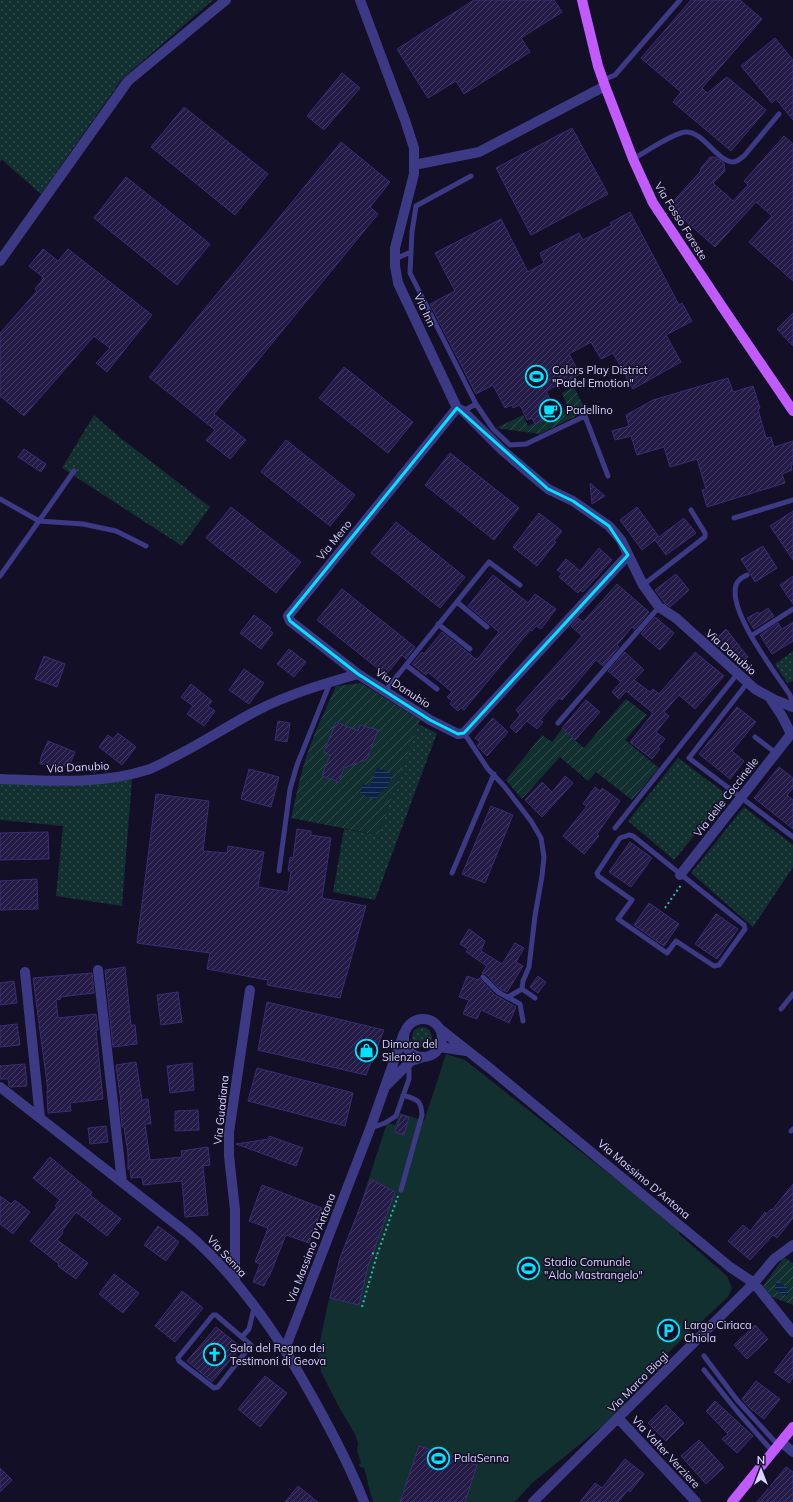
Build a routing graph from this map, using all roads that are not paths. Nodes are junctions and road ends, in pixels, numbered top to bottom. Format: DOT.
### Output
graph roads {
  1 [pos="226,0"];
  2 [pos="360,0"];
  3 [pos="582,0"];
  4 [pos="680,0"];
  5 [pos="604,83"];
  6 [pos="779,114"];
  7 [pos="633,159"];
  8 [pos="414,165"];
  9 [pos="471,176"];
  10 [pos="411,252"];
  11 [pos="395,259"];
  12 [pos="0,261"];
  13 [pos="476,404"];
  14 [pos="460,410"];
  15 [pos="793,411"];
  16 [pos="494,436"];
  17 [pos="74,471"];
  18 [pos="608,476"];
  19 [pos="0,499"];
  20 [pos="793,500"];
  21 [pos="691,510"];
  22 [pos="734,518"];
  23 [pos="39,520"];
  24 [pos="146,546"];
  25 [pos="628,555"];
  26 [pos="747,574"];
  27 [pos="0,576"];
  28 [pos="520,585"];
  29 [pos="643,585"];
  30 [pos="457,602"];
  31 [pos="659,606"];
  32 [pos="793,609"];
  33 [pos="438,624"];
  34 [pos="487,627"];
  35 [pos="751,636"];
  36 [pos="470,649"];
  37 [pos="406,665"];
  38 [pos="738,673"];
  39 [pos="358,674"];
  40 [pos="331,682"];
  41 [pos="748,682"];
  42 [pos="437,689"];
  43 [pos="385,691"];
  44 [pos="768,696"];
  45 [pos="793,705"];
  46 [pos="793,718"];
  47 [pos="558,723"];
  48 [pos="464,733"];
  49 [pos="792,735"];
  50 [pos="755,737"];
  51 [pos="776,753"];
  52 [pos="494,774"];
  53 [pos="0,779"];
  54 [pos="741,798"];
  55 [pos="615,828"];
  56 [pos="793,837"];
  57 [pos="279,871"];
  58 [pos="452,873"];
  59 [pos="683,877"];
  60 [pos="98,970"];
  61 [pos="25,972"];
  62 [pos="483,977"];
  63 [pos="522,989"];
  64 [pos="250,990"];
  65 [pos="793,994"];
  66 [pos="508,997"];
  67 [pos="535,998"];
  68 [pos="781,1009"];
  69 [pos="523,1021"];
  70 [pos="440,1029"];
  71 [pos="404,1033"];
  72 [pos="440,1047"];
  73 [pos="470,1053"];
  74 [pos="423,1057"];
  75 [pos="407,1064"];
  76 [pos="0,1087"];
  77 [pos="384,1088"];
  78 [pos="403,1094"];
  79 [pos="40,1118"];
  80 [pos="370,1129"];
  81 [pos="122,1182"];
  82 [pos="401,1190"];
  83 [pos="793,1245"];
  84 [pos="235,1281"];
  85 [pos="754,1283"];
  86 [pos="254,1307"];
  87 [pos="793,1332"];
  88 [pos="242,1337"];
  89 [pos="285,1349"];
  90 [pos="704,1356"];
  91 [pos="704,1370"];
  92 [pos="618,1418"];
  93 [pos="793,1427"];
  94 [pos="777,1446"];
  95 [pos="793,1452"];
  96 [pos="364,1502"];
  97 [pos="533,1502"];
  98 [pos="696,1502"];
  99 [pos="732,1502"];
  1 -- 12 [label="street"];
  2 -- 8 [label="street, Via Inn"];
  3 -- 5 [label="main road, Via Fosso Foreste"];
  4 -- 5 [label="lane"];
  5 -- 7 [label="main road, Via Fosso Foreste"];
  5 -- 8 [label="street"];
  6 -- 7 [label="lane"];
  7 -- 15 [label="main road, Via Fosso Foreste"];
  8 -- 11 [label="street, Via Inn"];
  9 -- 10 [label="lane"];
  10 -- 11 [label="lane"];
  10 -- 13 [label="lane"];
  11 -- 14 [label="street, Via Inn"];
  13 -- 14 [label="lane"];
  13 -- 16 [label="lane"];
  14 -- 16 [label="street, Via Inn"];
  14 -- 39 [label="street, Via Meno"];
  16 -- 18 [label="lane"];
  16 -- 25 [label="street, Via Inn"];
  17 -- 23 [label="lane"];
  19 -- 23 [label="lane"];
  20 -- 22 [label="lane"];
  21 -- 29 [label="lane"];
  23 -- 24 [label="lane"];
  23 -- 27 [label="lane"];
  25 -- 29 [label="street, Via Danubio"];
  25 -- 48 [label="street"];
  26 -- 35 [label="lane"];
  28 -- 30 [label="lane"];
  29 -- 31 [label="street, Via Danubio"];
  30 -- 33 [label="lane"];
  30 -- 34 [label="lane"];
  31 -- 38 [label="street, Via Danubio"];
  31 -- 47 [label="lane"];
  32 -- 35 [label="lane"];
  33 -- 36 [label="lane"];
  33 -- 37 [label="lane"];
  35 -- 45 [label="lane"];
  37 -- 42 [label="lane"];
  37 -- 43 [label="lane"];
  38 -- 41 [label="street, Via Danubio"];
  38 -- 55 [label="lane"];
  39 -- 40 [label="street, Via Danubio"];
  39 -- 43 [label="street, Via Danubio"];
  40 -- 53 [label="street, Via Danubio"];
  40 -- 57 [label="lane"];
  41 -- 44 [label="street, Via Danubio"];
  41 -- 54 [label="lane"];
  43 -- 48 [label="street, Via Danubio"];
  44 -- 45 [label="street, Via Danubio"];
  44 -- 49 [label="street"];
  46 -- 49 [label="street"];
  48 -- 52 [label="lane"];
  49 -- 51 [label="street, Via delle Coccinelle"];
  50 -- 51 [label="lane"];
  51 -- 54 [label="street, Via delle Coccinelle"];
  52 -- 58 [label="lane"];
  52 -- 63 [label="lane"];
  54 -- 56 [label="lane"];
  54 -- 59 [label="street, Via delle Coccinelle"];
  59 -- 59 [label="lane"];
  60 -- 81 [label="street"];
  61 -- 79 [label="street"];
  62 -- 66 [label="lane"];
  63 -- 66 [label="lane"];
  63 -- 67 [label="lane"];
  64 -- 84 [label="street, Via Guadiana"];
  65 -- 68 [label="lane"];
  66 -- 69 [label="lane"];
  70 -- 71 [label="street"];
  70 -- 72 [label="street"];
  70 -- 73 [label="street, Via Massimo D'Antona"];
  71 -- 74 [label="street"];
  71 -- 77 [label="street, Via Massimo D'Antona"];
  72 -- 73 [label="street, Via Massimo D'Antona"];
  72 -- 74 [label="street"];
  73 -- 85 [label="street, Via Massimo D'Antona"];
  74 -- 75 [label="street, Via Massimo D'Antona"];
  75 -- 77 [label="street, Via Massimo D'Antona"];
  75 -- 78 [label="lane"];
  76 -- 79 [label="street, Via Senna"];
  77 -- 80 [label="street, Via Massimo D'Antona"];
  78 -- 80 [label="lane"];
  78 -- 82 [label="lane"];
  79 -- 81 [label="street, Via Senna"];
  80 -- 89 [label="street, Via Massimo D'Antona"];
  81 -- 84 [label="street, Via Senna"];
  83 -- 85 [label="street, Via Marco Biagi"];
  84 -- 86 [label="street, Via Senna"];
  85 -- 87 [label="street, Via Massimo D'Antona"];
  85 -- 92 [label="street, Via Marco Biagi"];
  86 -- 88 [label="lane"];
  86 -- 89 [label="street, Via Senna"];
  88 -- 88 [label="lane"];
  89 -- 96 [label="street, Via Senna"];
  90 -- 94 [label="lane"];
  91 -- 94 [label="lane"];
  92 -- 97 [label="street, Via Marco Biagi"];
  92 -- 98 [label="street, Via Valter Verziere"];
  93 -- 94 [label="main road"];
  94 -- 95 [label="street"];
  94 -- 99 [label="main road"];
}
